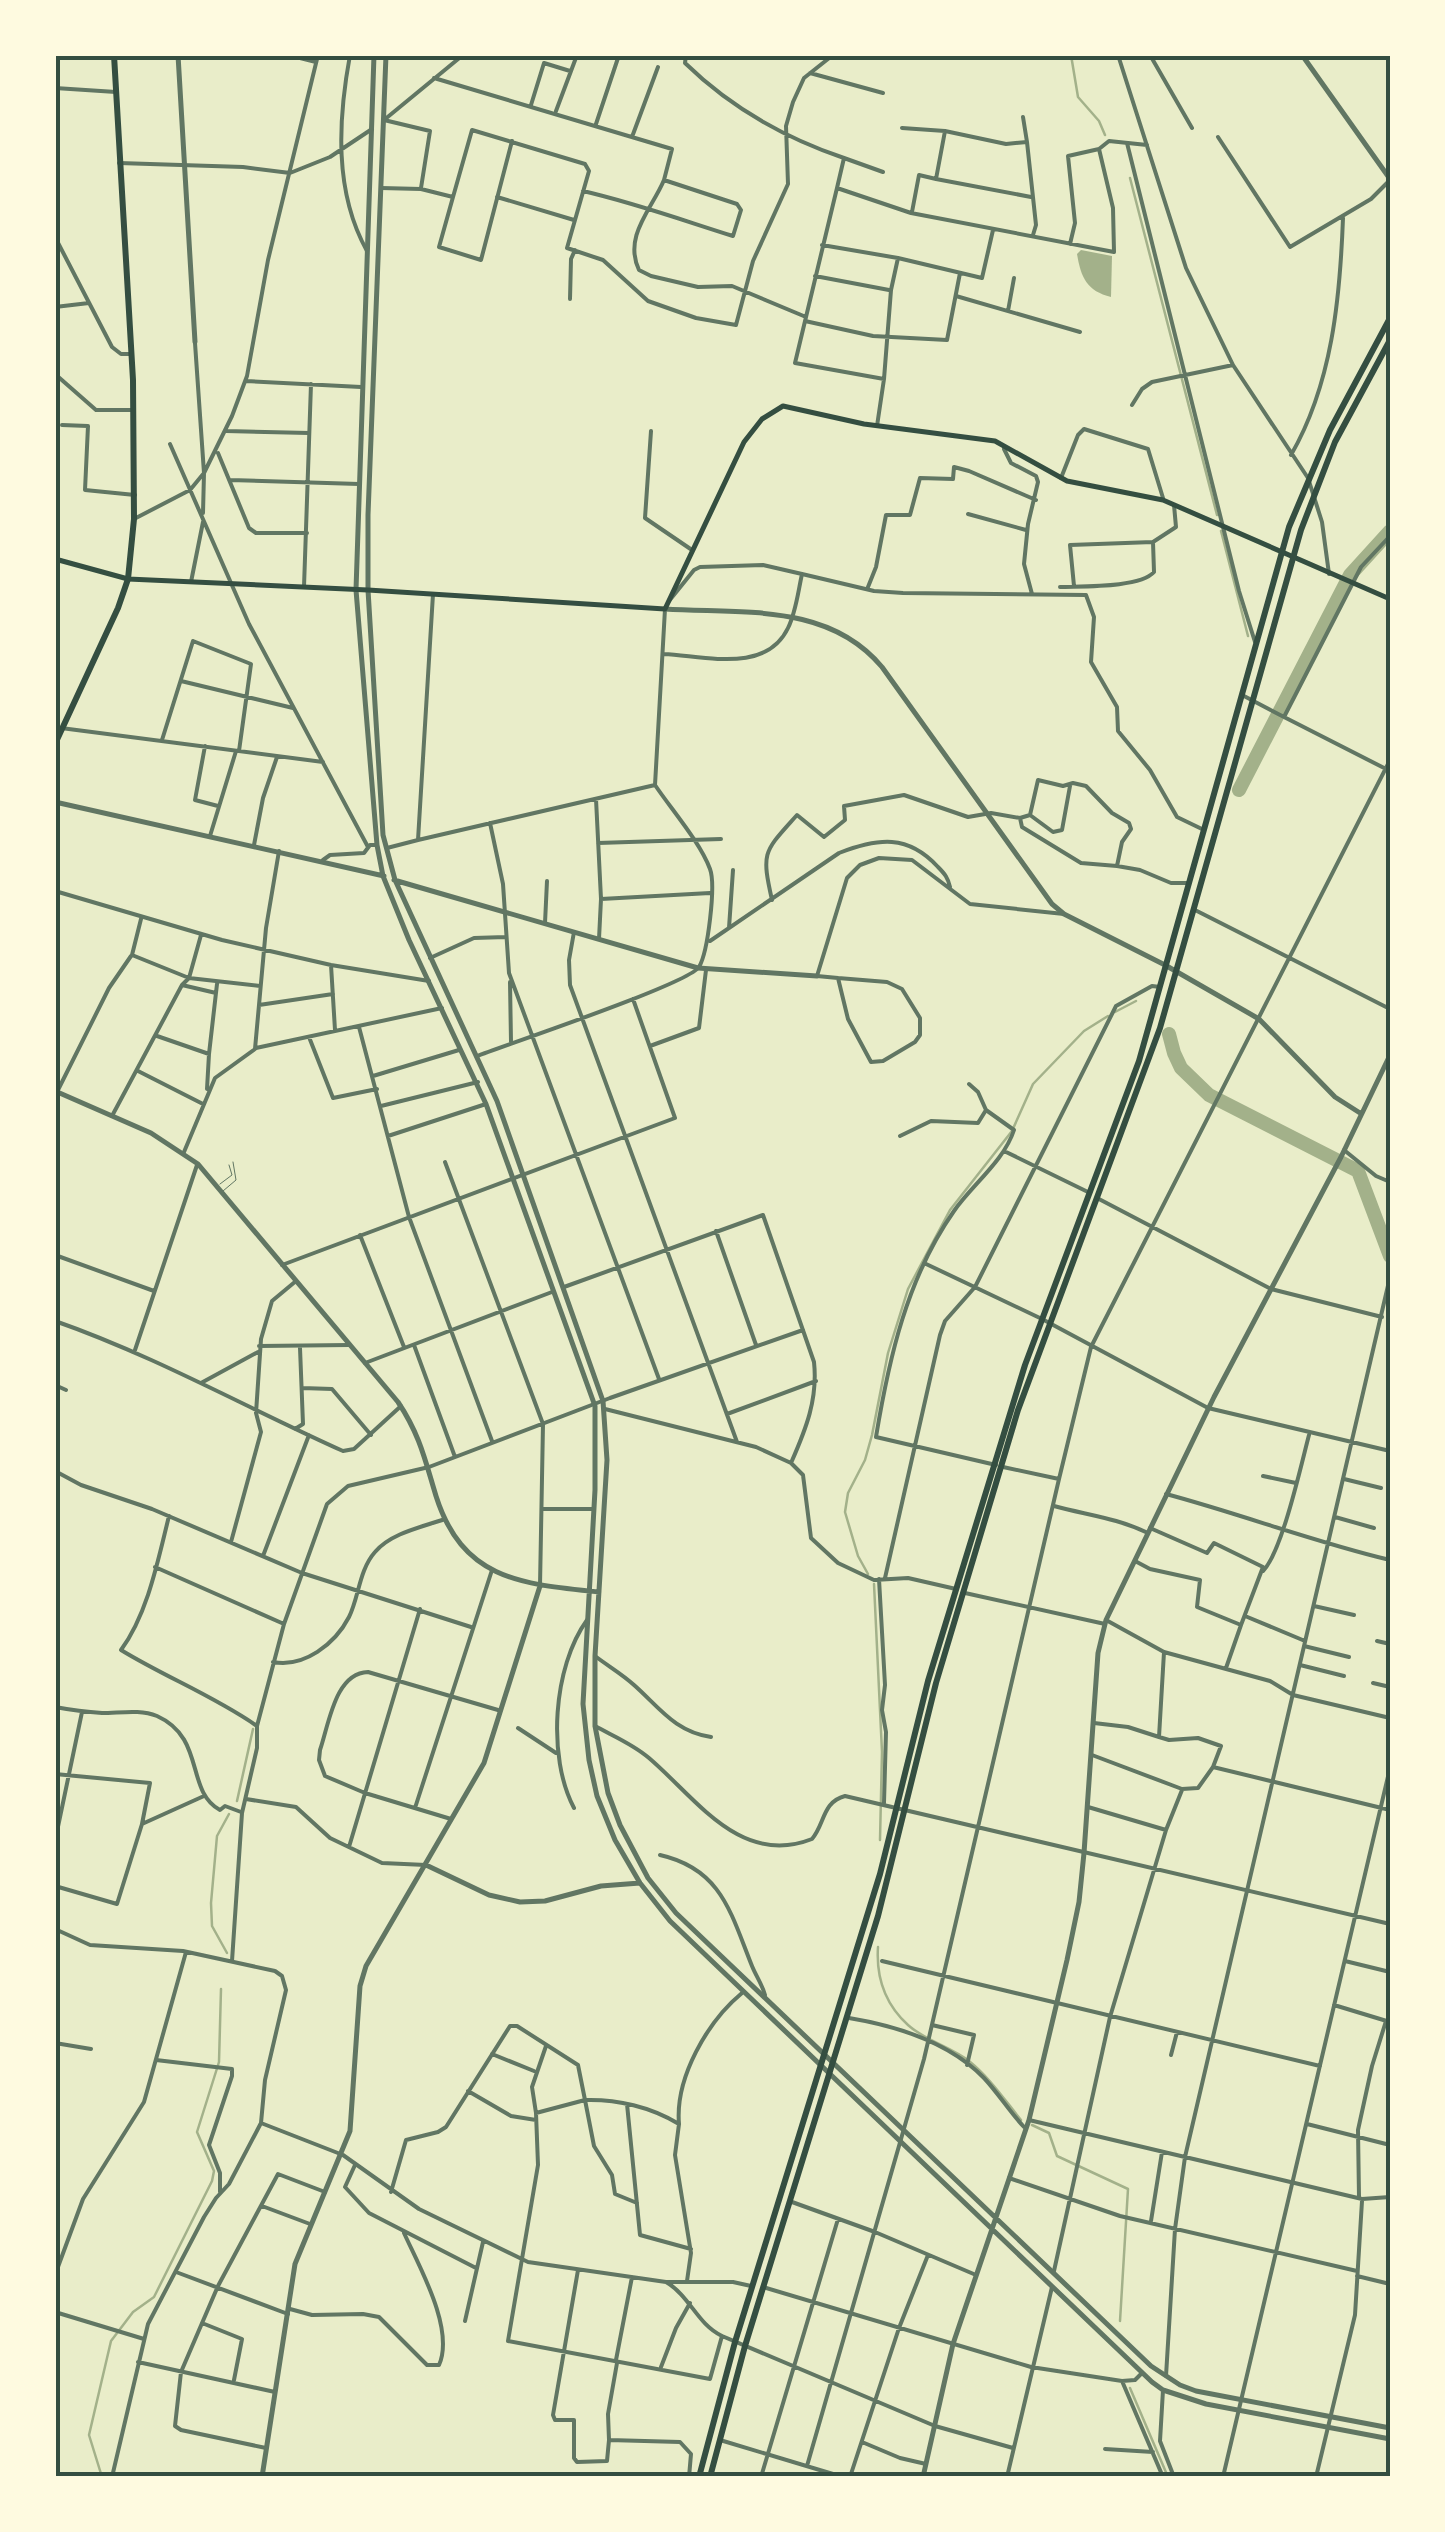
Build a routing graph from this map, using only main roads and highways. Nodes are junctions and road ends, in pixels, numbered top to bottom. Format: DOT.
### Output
graph roads {
  1 [pos="114,55"];
  2 [pos="1390,318"];
  3 [pos="1390,340"];
  4 [pos="1387,351"];
  5 [pos="1282,550"];
  6 [pos="55,558"];
  7 [pos="1292,558"];
  8 [pos="128,578"];
  9 [pos="1390,599"];
  10 [pos="55,744"];
  11 [pos="1093,1195"];
  12 [pos="960,1590"];
  13 [pos="698,2477"];
  14 [pos="710,2477"];
  1 -- 8 [label="highway"];
  2 -- 5 [label="highway"];
  3 -- 4 [label="highway"];
  4 -- 7 [label="highway"];
  5 -- 7 [label="main road"];
  5 -- 8 [label="main road"];
  5 -- 11 [label="highway"];
  6 -- 8 [label="main road"];
  7 -- 9 [label="main road"];
  7 -- 11 [label="highway"];
  8 -- 10 [label="highway"];
  11 -- 12 [label="highway"];
  12 -- 13 [label="highway"];
  12 -- 14 [label="highway"];
}
